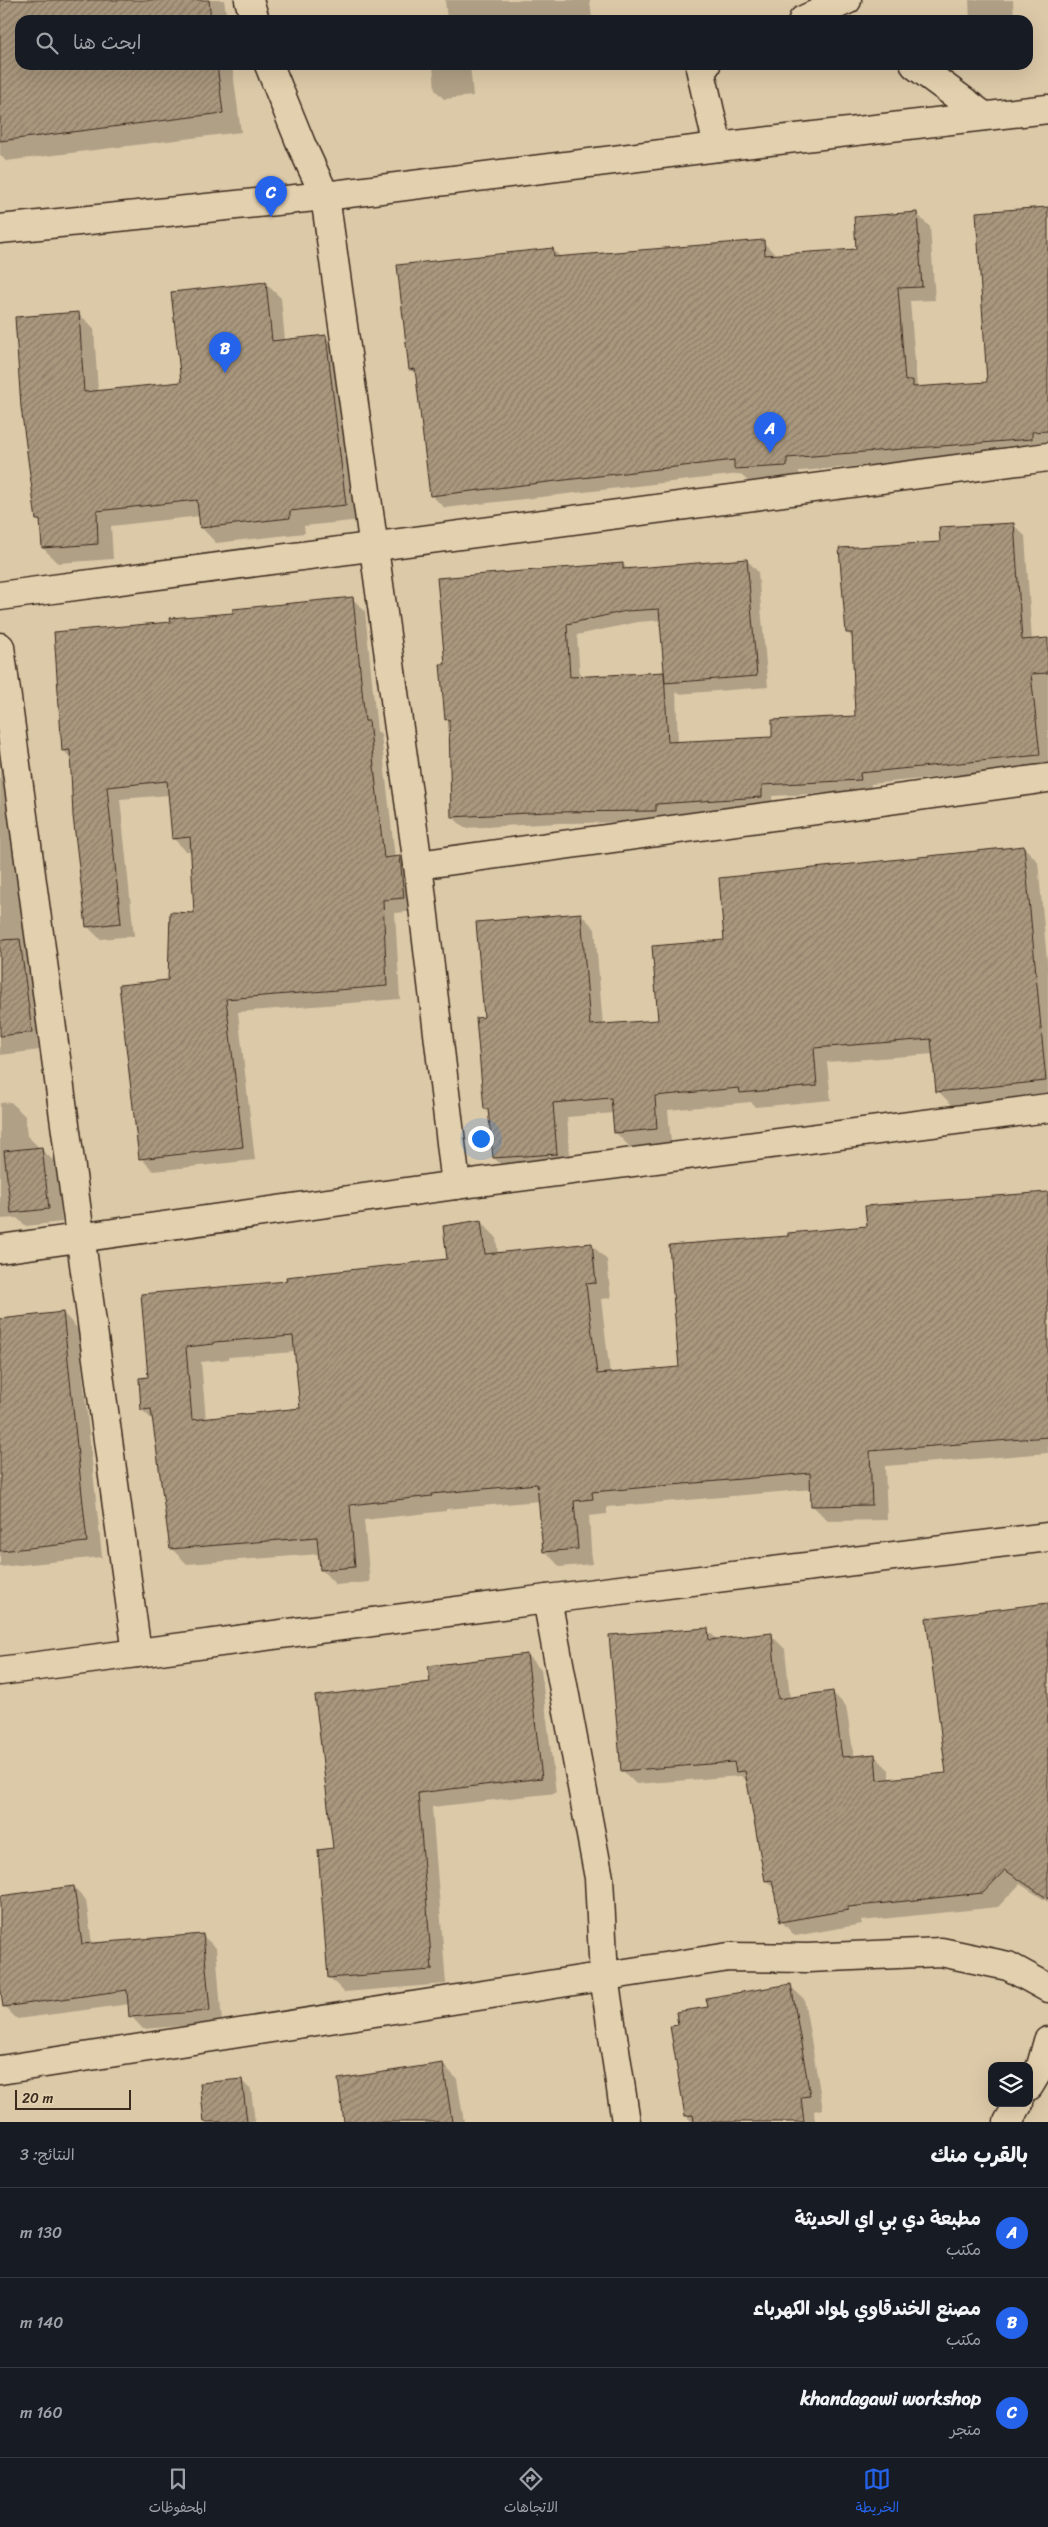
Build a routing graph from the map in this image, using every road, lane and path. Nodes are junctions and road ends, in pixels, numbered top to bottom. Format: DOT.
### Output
graph roads {
  1 [pos="249,0"];
  2 [pos="840,6"];
  3 [pos="254,15"];
  4 [pos="816,15"];
  5 [pos="271,70"];
  6 [pos="700,70"];
  7 [pos="922,70"];
  8 [pos="1048,109"];
  9 [pos="984,116"];
  10 [pos="718,147"];
  11 [pos="325,196"];
  12 [pos="0,229"];
  13 [pos="1048,457"];
  14 [pos="372,546"];
  15 [pos="0,596"];
  16 [pos="0,646"];
  17 [pos="1048,778"];
  18 [pos="418,865"];
  19 [pos="1048,1108"];
  20 [pos="456,1185"];
  21 [pos="81,1238"];
  22 [pos="0,1249"];
  23 [pos="1048,1537"];
  24 [pos="547,1599"];
  25 [pos="138,1653"];
  26 [pos="0,1671"];
  27 [pos="604,1976"];
  28 [pos="1048,1988"];
  29 [pos="1048,2041"];
  30 [pos="0,2070"];
  31 [pos="1033,2079"];
  32 [pos="1017,2107"];
  33 [pos="626,2122"];
  34 [pos="1008,2122"];
  1 -- 3 [label="street"];
  2 -- 4 [label="street"];
  5 -- 11 [label="street"];
  6 -- 10 [label="street"];
  7 -- 9 [label="street"];
  8 -- 9 [label="street"];
  9 -- 10 [label="street"];
  10 -- 11 [label="street"];
  11 -- 12 [label="street"];
  11 -- 14 [label="street"];
  13 -- 14 [label="street"];
  14 -- 15 [label="street"];
  14 -- 18 [label="street"];
  16 -- 21 [label="street"];
  17 -- 18 [label="street"];
  18 -- 20 [label="street"];
  19 -- 20 [label="street"];
  20 -- 21 [label="street"];
  21 -- 22 [label="street"];
  21 -- 25 [label="street"];
  23 -- 24 [label="street"];
  24 -- 25 [label="street"];
  24 -- 27 [label="street"];
  25 -- 26 [label="street"];
  27 -- 28 [label="street"];
  27 -- 30 [label="street"];
  27 -- 33 [label="street"];
  29 -- 31 [label="street"];
  32 -- 34 [label="street"];
}
